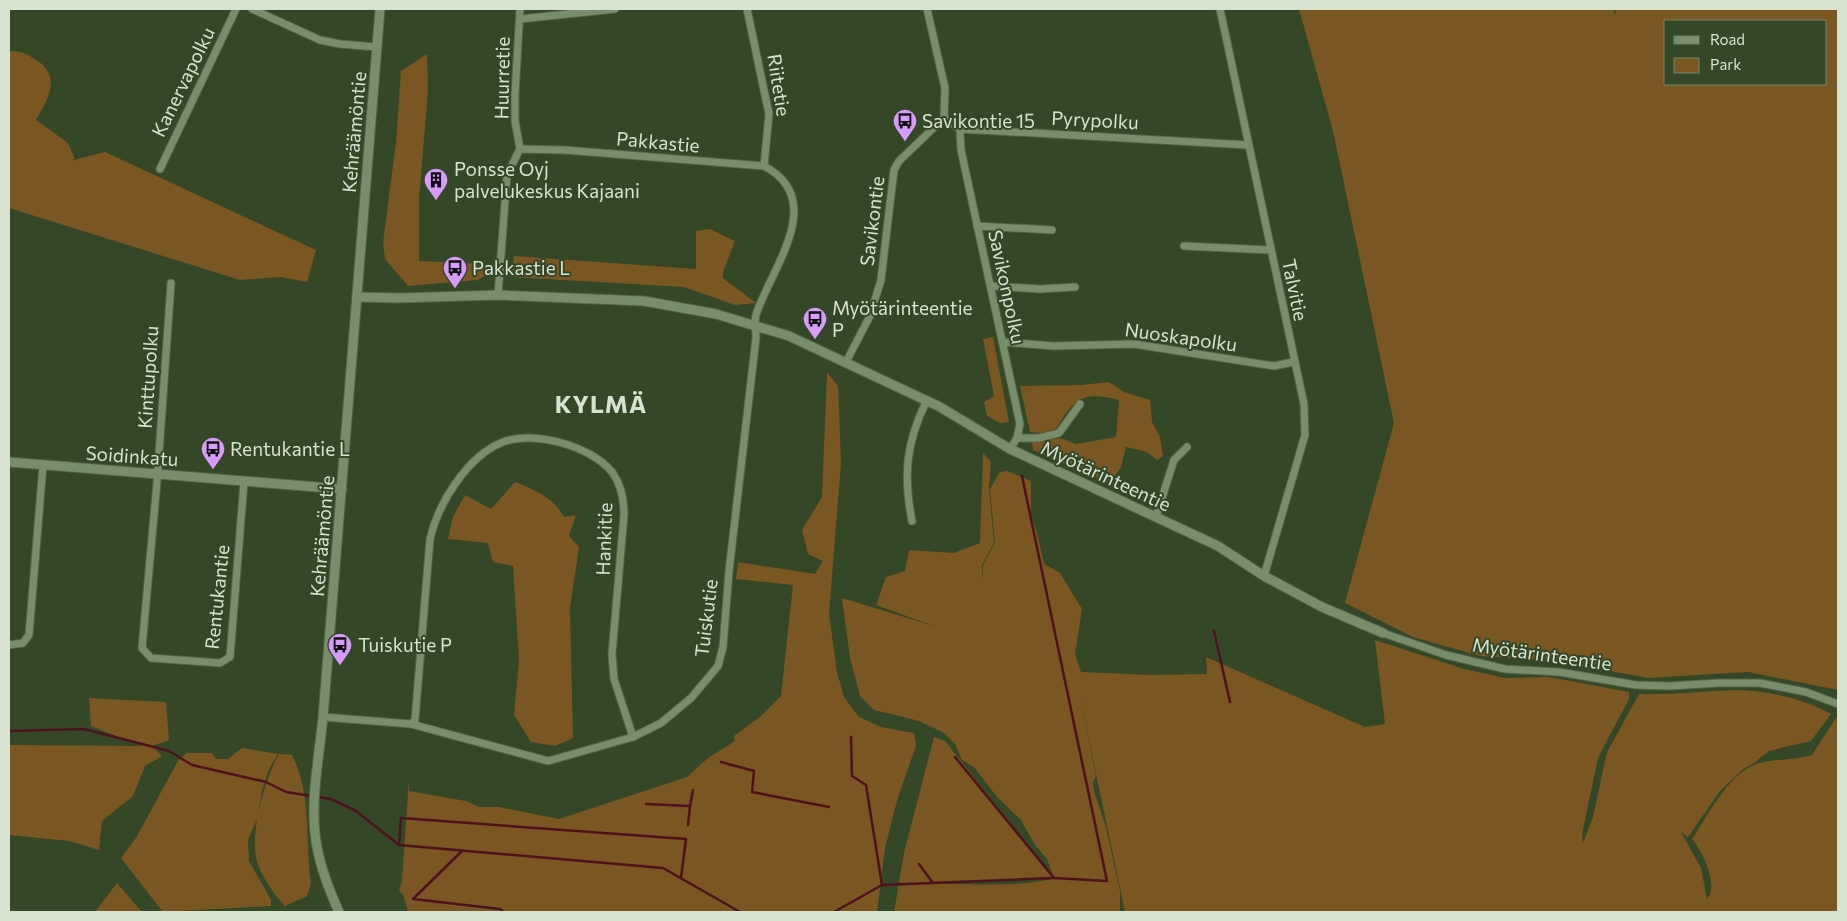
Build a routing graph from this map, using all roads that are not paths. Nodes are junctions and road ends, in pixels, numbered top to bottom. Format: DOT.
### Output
graph roads {
  1 [pos="236,9"];
  2 [pos="252,9"];
  3 [pos="380,9"];
  4 [pos="520,9"];
  5 [pos="615,9"];
  6 [pos="747,9"];
  7 [pos="928,9"];
  8 [pos="1220,9"];
  9 [pos="520,19"];
  10 [pos="377,47"];
  11 [pos="944,118"];
  12 [pos="960,129"];
  13 [pos="1248,144"];
  14 [pos="520,149"];
  15 [pos="764,166"];
  16 [pos="160,169"];
  17 [pos="977,226"];
  18 [pos="1052,230"];
  19 [pos="1184,246"];
  20 [pos="1270,250"];
  21 [pos="171,283"];
  22 [pos="991,286"];
  23 [pos="1074,287"];
  24 [pos="498,295"];
  25 [pos="357,297"];
  26 [pos="757,325"];
  27 [pos="1003,342"];
  28 [pos="846,362"];
  29 [pos="1293,362"];
  30 [pos="927,400"];
  31 [pos="1080,404"];
  32 [pos="1017,438"];
  33 [pos="1188,447"];
  34 [pos="1010,448"];
  35 [pos="9,462"];
  36 [pos="43,465"];
  37 [pos="157,474"];
  38 [pos="244,482"];
  39 [pos="342,489"];
  40 [pos="1156,517"];
  41 [pos="912,520"];
  42 [pos="1264,576"];
  43 [pos="1384,633"];
  44 [pos="9,645"];
  45 [pos="1838,704"];
  46 [pos="323,717"];
  47 [pos="411,724"];
  48 [pos="633,737"];
  49 [pos="339,912"];
  1 -- 16 [label="street, Kanervapolku"];
  2 -- 10 [label="street"];
  3 -- 10 [label="street, Kehräämöntie"];
  4 -- 9 [label="street, Huurretie"];
  5 -- 9 [label="street"];
  6 -- 15 [label="street, Riitetie"];
  7 -- 11 [label="street"];
  8 -- 13 [label="street, Talvitie"];
  9 -- 14 [label="street, Huurretie"];
  10 -- 25 [label="street, Kehräämöntie"];
  11 -- 12 [label="street"];
  11 -- 28 [label="street, Savikontie"];
  12 -- 13 [label="street, Pyrypolku"];
  12 -- 17 [label="street, Savikonpolku"];
  13 -- 20 [label="street, Talvitie"];
  14 -- 15 [label="street, Pakkastie"];
  14 -- 24 [label="street"];
  15 -- 26 [label="street"];
  17 -- 18 [label="street"];
  17 -- 22 [label="street, Savikonpolku"];
  19 -- 20 [label="street"];
  20 -- 29 [label="street, Talvitie"];
  21 -- 37 [label="street, Kinttupolku"];
  22 -- 23 [label="street"];
  22 -- 27 [label="street, Savikonpolku"];
  24 -- 25 [label="street, Myötärinteentie"];
  24 -- 26 [label="street, Myötärinteentie"];
  25 -- 39 [label="street, Kehräämöntie"];
  26 -- 28 [label="street, Myötärinteentie"];
  26 -- 48 [label="street, Tuiskutie"];
  27 -- 29 [label="street, Nuoskapolku"];
  27 -- 32 [label="street, Savikonpolku"];
  28 -- 30 [label="street, Myötärinteentie"];
  29 -- 42 [label="street, Talvitie"];
  30 -- 34 [label="street, Myötärinteentie"];
  30 -- 41 [label="street"];
  31 -- 32 [label="street"];
  32 -- 34 [label="street"];
  33 -- 40 [label="street"];
  34 -- 40 [label="street, Myötärinteentie"];
  35 -- 36 [label="street, Soidinkatu"];
  36 -- 37 [label="street, Soidinkatu"];
  36 -- 44 [label="street"];
  37 -- 38 [label="street, Soidinkatu"];
  37 -- 38 [label="street, Rentukantie"];
  38 -- 39 [label="street, Soidinkatu"];
  39 -- 46 [label="street, Kehräämöntie"];
  40 -- 42 [label="street, Myötärinteentie"];
  42 -- 43 [label="street, Myötärinteentie"];
  43 -- 45 [label="street, Myötärinteentie"];
  46 -- 47 [label="street, Tuiskutie"];
  46 -- 49 [label="street, Kehräämöntie"];
  47 -- 48 [label="street, Tuiskutie"];
  47 -- 48 [label="street, Hankitie"];
}
